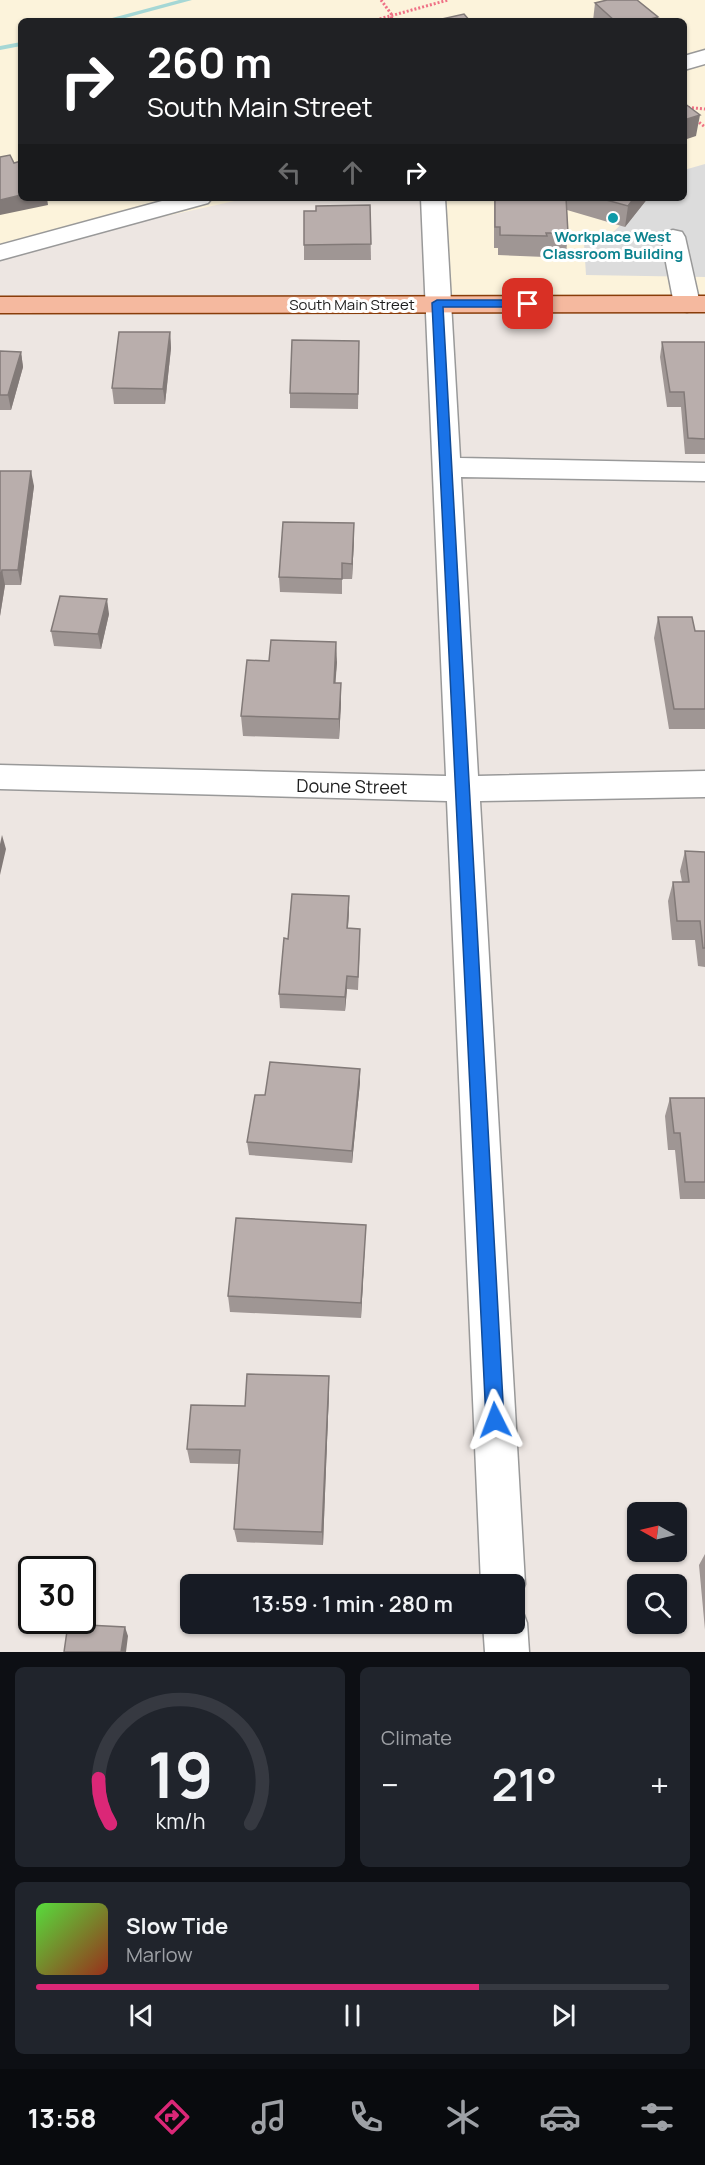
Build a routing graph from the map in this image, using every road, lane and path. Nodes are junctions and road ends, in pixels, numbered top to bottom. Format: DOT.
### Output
graph roads {
  1 [pos="381,0"];
  2 [pos="448,0"];
  3 [pos="392,15"];
  4 [pos="382,18"];
  5 [pos="392,18"];
  6 [pos="705,57"];
  7 [pos="687,62"];
  8 [pos="687,108"];
  9 [pos="705,110"];
  10 [pos="687,111"];
  11 [pos="705,128"];
  12 [pos="189,201"];
  13 [pos="433,201"];
  14 [pos="673,237"];
  15 [pos="0,253"];
  16 [pos="437,303"];
  17 [pos="696,304"];
  18 [pos="0,305"];
  19 [pos="446,467"];
  20 [pos="705,472"];
  21 [pos="0,777"];
  22 [pos="705,784"];
  23 [pos="462,789"];
  24 [pos="502,1574"];
  25 [pos="506,1634"];
  26 [pos="507,1652"];
  1 -- 3 [label="path"];
  2 -- 3 [label="path"];
  3 -- 4 [label="path"];
  3 -- 5 [label="path"];
  6 -- 7 [label="street"];
  8 -- 9 [label="path"];
  10 -- 11 [label="path"];
  12 -- 15 [label="street"];
  13 -- 16 [label="street"];
  14 -- 17 [label="street"];
  16 -- 17 [label="main road, South Main Street"];
  16 -- 18 [label="main road, South Main Street"];
  16 -- 19 [label="street"];
  19 -- 20 [label="street"];
  19 -- 23 [label="street"];
  21 -- 23 [label="street, Doune Street"];
  22 -- 23 [label="street, Doune Street"];
  23 -- 24 [label="street"];
  25 -- 26 [label="street"];
}
